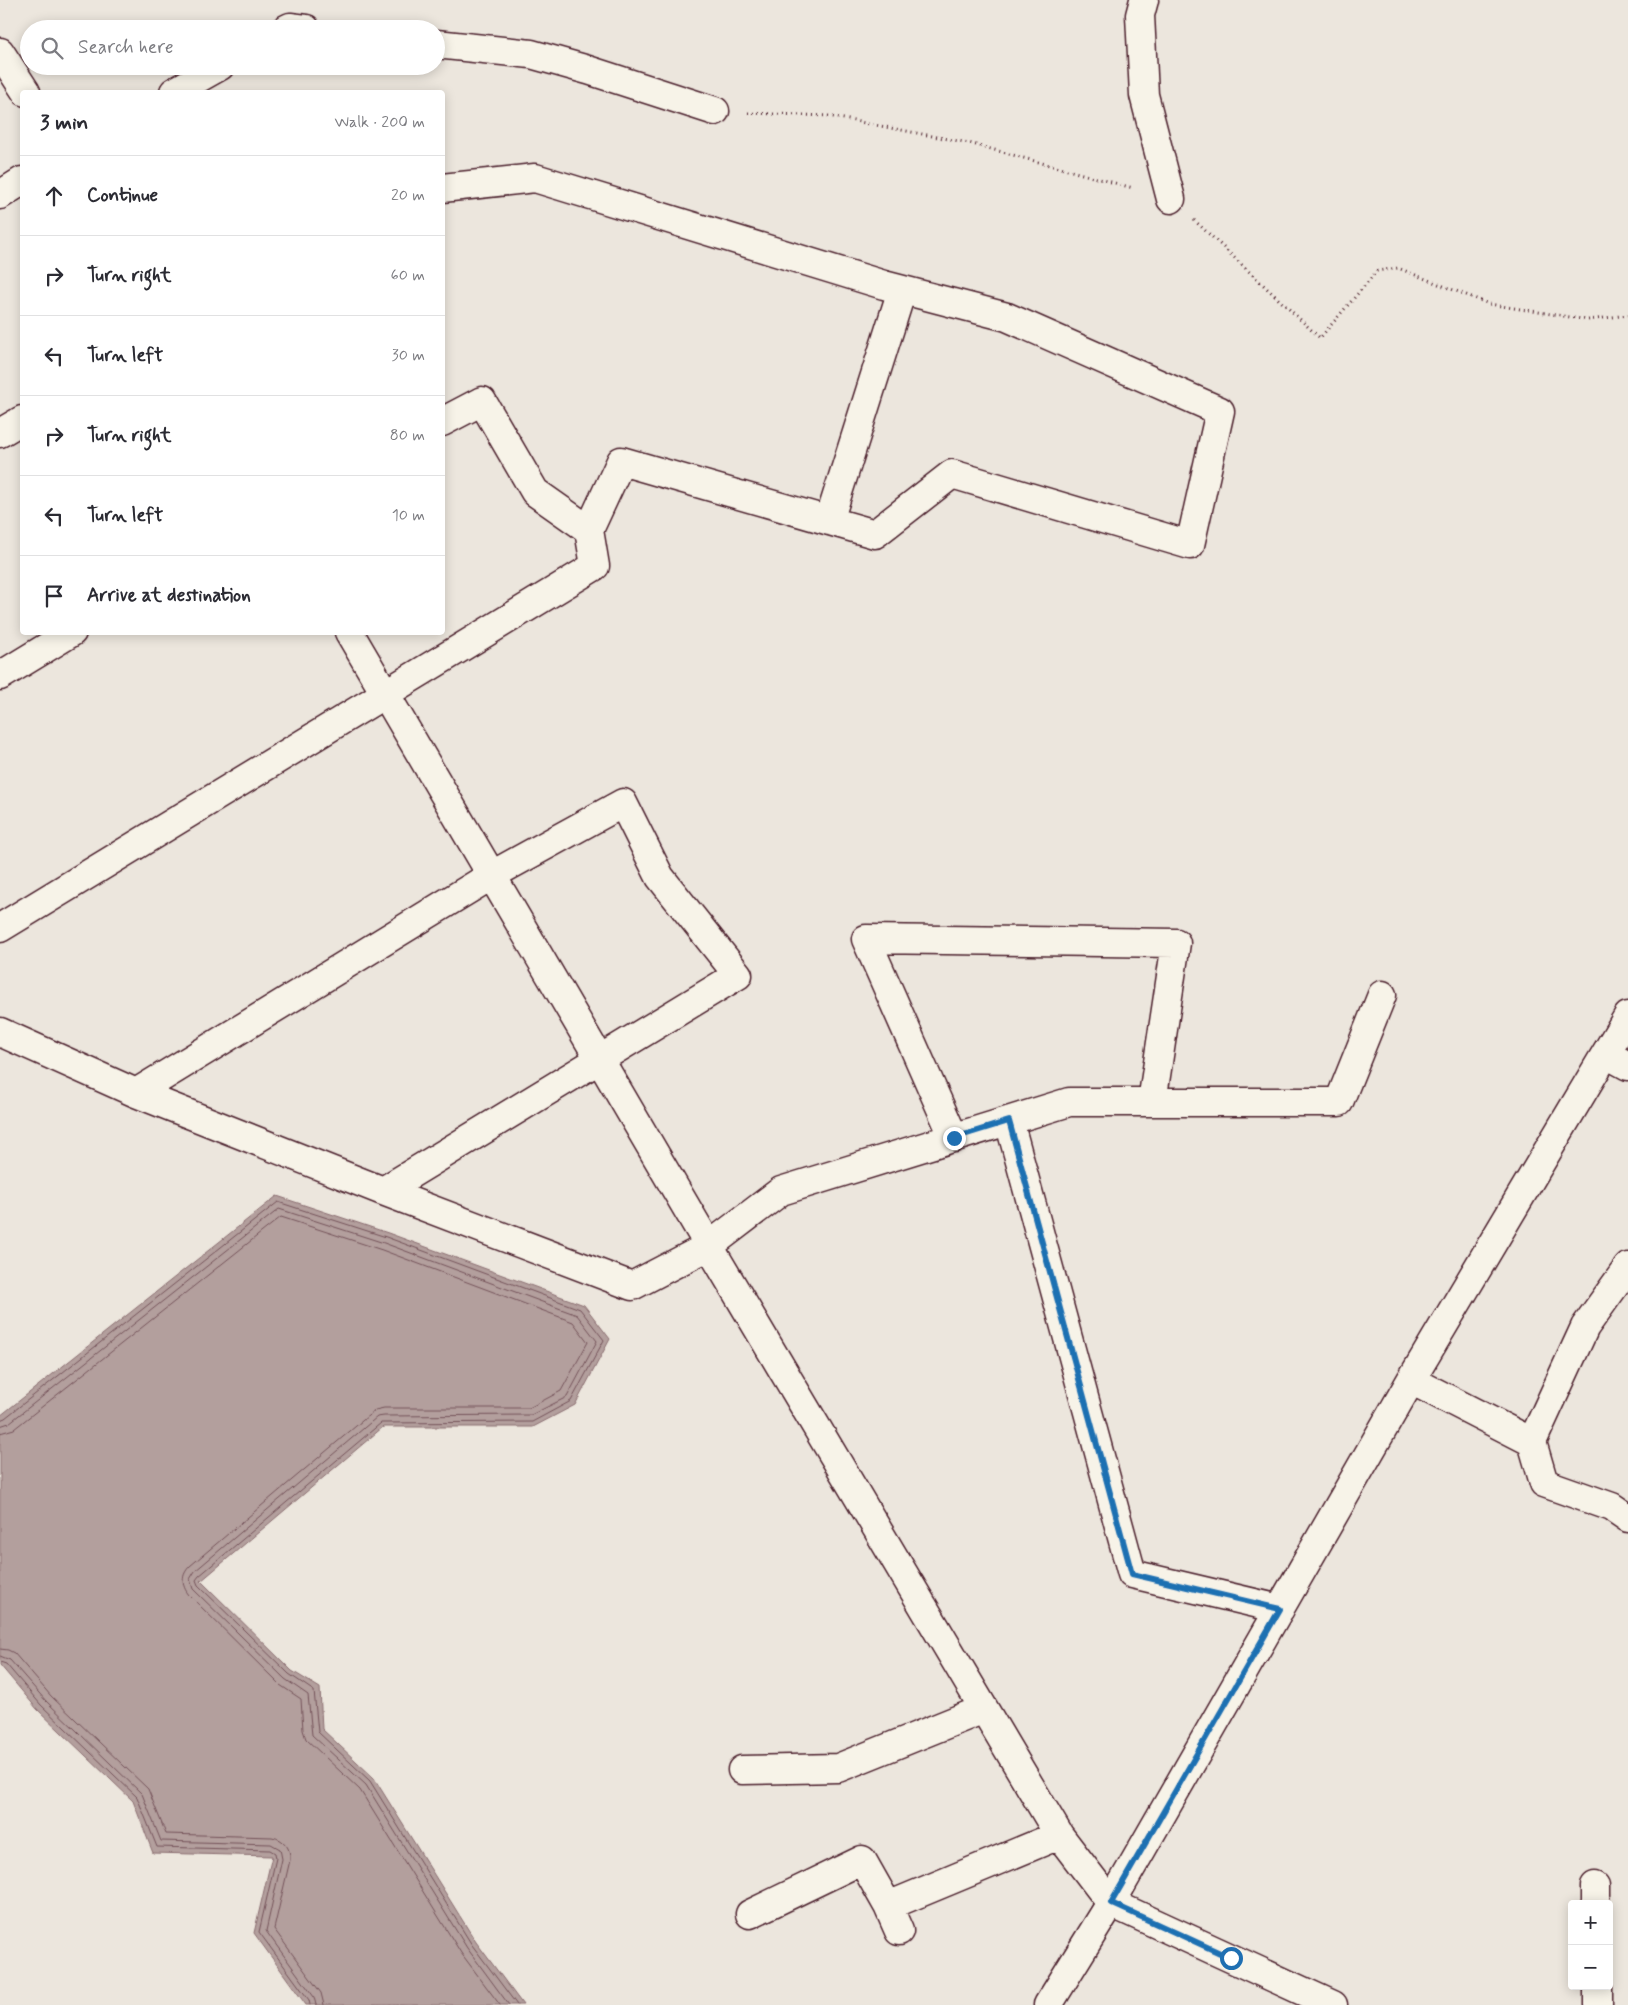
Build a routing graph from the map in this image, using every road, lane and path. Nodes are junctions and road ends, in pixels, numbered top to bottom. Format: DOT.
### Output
graph roads {
  1 [pos="1144,0"];
  2 [pos="445,45"];
  3 [pos="0,52"];
  4 [pos="204,75"];
  5 [pos="25,90"];
  6 [pos="178,90"];
  7 [pos="715,111"];
  8 [pos="20,182"];
  9 [pos="445,188"];
  10 [pos="0,195"];
  11 [pos="1171,199"];
  12 [pos="902,290"];
  13 [pos="1628,316"];
  14 [pos="445,420"];
  15 [pos="20,421"];
  16 [pos="0,433"];
  17 [pos="829,521"];
  18 [pos="589,530"];
  19 [pos="67,635"];
  20 [pos="351,635"];
  21 [pos="0,676"];
  22 [pos="385,694"];
  23 [pos="492,876"];
  24 [pos="0,928"];
  25 [pos="1382,995"];
  26 [pos="1628,1016"];
  27 [pos="0,1032"];
  28 [pos="599,1059"];
  29 [pos="1617,1060"];
  30 [pos="136,1092"];
  31 [pos="1152,1102"];
  32 [pos="1009,1121"];
  33 [pos="954,1138"];
  34 [pos="382,1191"];
  35 [pos="709,1246"];
  36 [pos="1628,1267"];
  37 [pos="1411,1380"];
  38 [pos="1532,1442"];
  39 [pos="1628,1518"];
  40 [pos="1280,1609"];
  41 [pos="984,1709"];
  42 [pos="742,1770"];
  43 [pos="1058,1835"];
  44 [pos="1111,1903"];
  45 [pos="888,1906"];
  46 [pos="750,1914"];
  47 [pos="899,1931"];
  48 [pos="1598,1990"];
  49 [pos="1048,2005"];
  50 [pos="1333,2005"];
  51 [pos="1598,2005"];
  1 -- 11 [label="street"];
  2 -- 7 [label="street"];
  3 -- 5 [label="street"];
  4 -- 6 [label="street"];
  7 -- 11 [label="path"];
  8 -- 10 [label="street"];
  9 -- 12 [label="street"];
  11 -- 13 [label="path"];
  12 -- 17 [label="street"];
  12 -- 17 [label="street"];
  14 -- 18 [label="street"];
  15 -- 16 [label="street"];
  17 -- 18 [label="street"];
  18 -- 22 [label="street"];
  19 -- 21 [label="street"];
  20 -- 22 [label="street"];
  22 -- 23 [label="street"];
  22 -- 24 [label="street"];
  23 -- 28 [label="street"];
  23 -- 28 [label="street"];
  23 -- 30 [label="street"];
  25 -- 31 [label="street"];
  26 -- 29 [label="street"];
  27 -- 30 [label="street"];
  28 -- 34 [label="street"];
  28 -- 35 [label="street"];
  29 -- 37 [label="street"];
  30 -- 34 [label="street"];
  31 -- 32 [label="street"];
  31 -- 33 [label="street"];
  32 -- 33 [label="street"];
  32 -- 40 [label="street"];
  33 -- 35 [label="street"];
  34 -- 35 [label="street"];
  35 -- 41 [label="street"];
  36 -- 38 [label="street"];
  37 -- 38 [label="street"];
  37 -- 40 [label="street"];
  38 -- 39 [label="street"];
  40 -- 44 [label="street"];
  41 -- 42 [label="street"];
  41 -- 43 [label="street"];
  43 -- 44 [label="street"];
  43 -- 45 [label="street"];
  44 -- 49 [label="street"];
  44 -- 50 [label="street"];
  45 -- 46 [label="street"];
  45 -- 47 [label="street"];
  48 -- 51 [label="street"];
}
